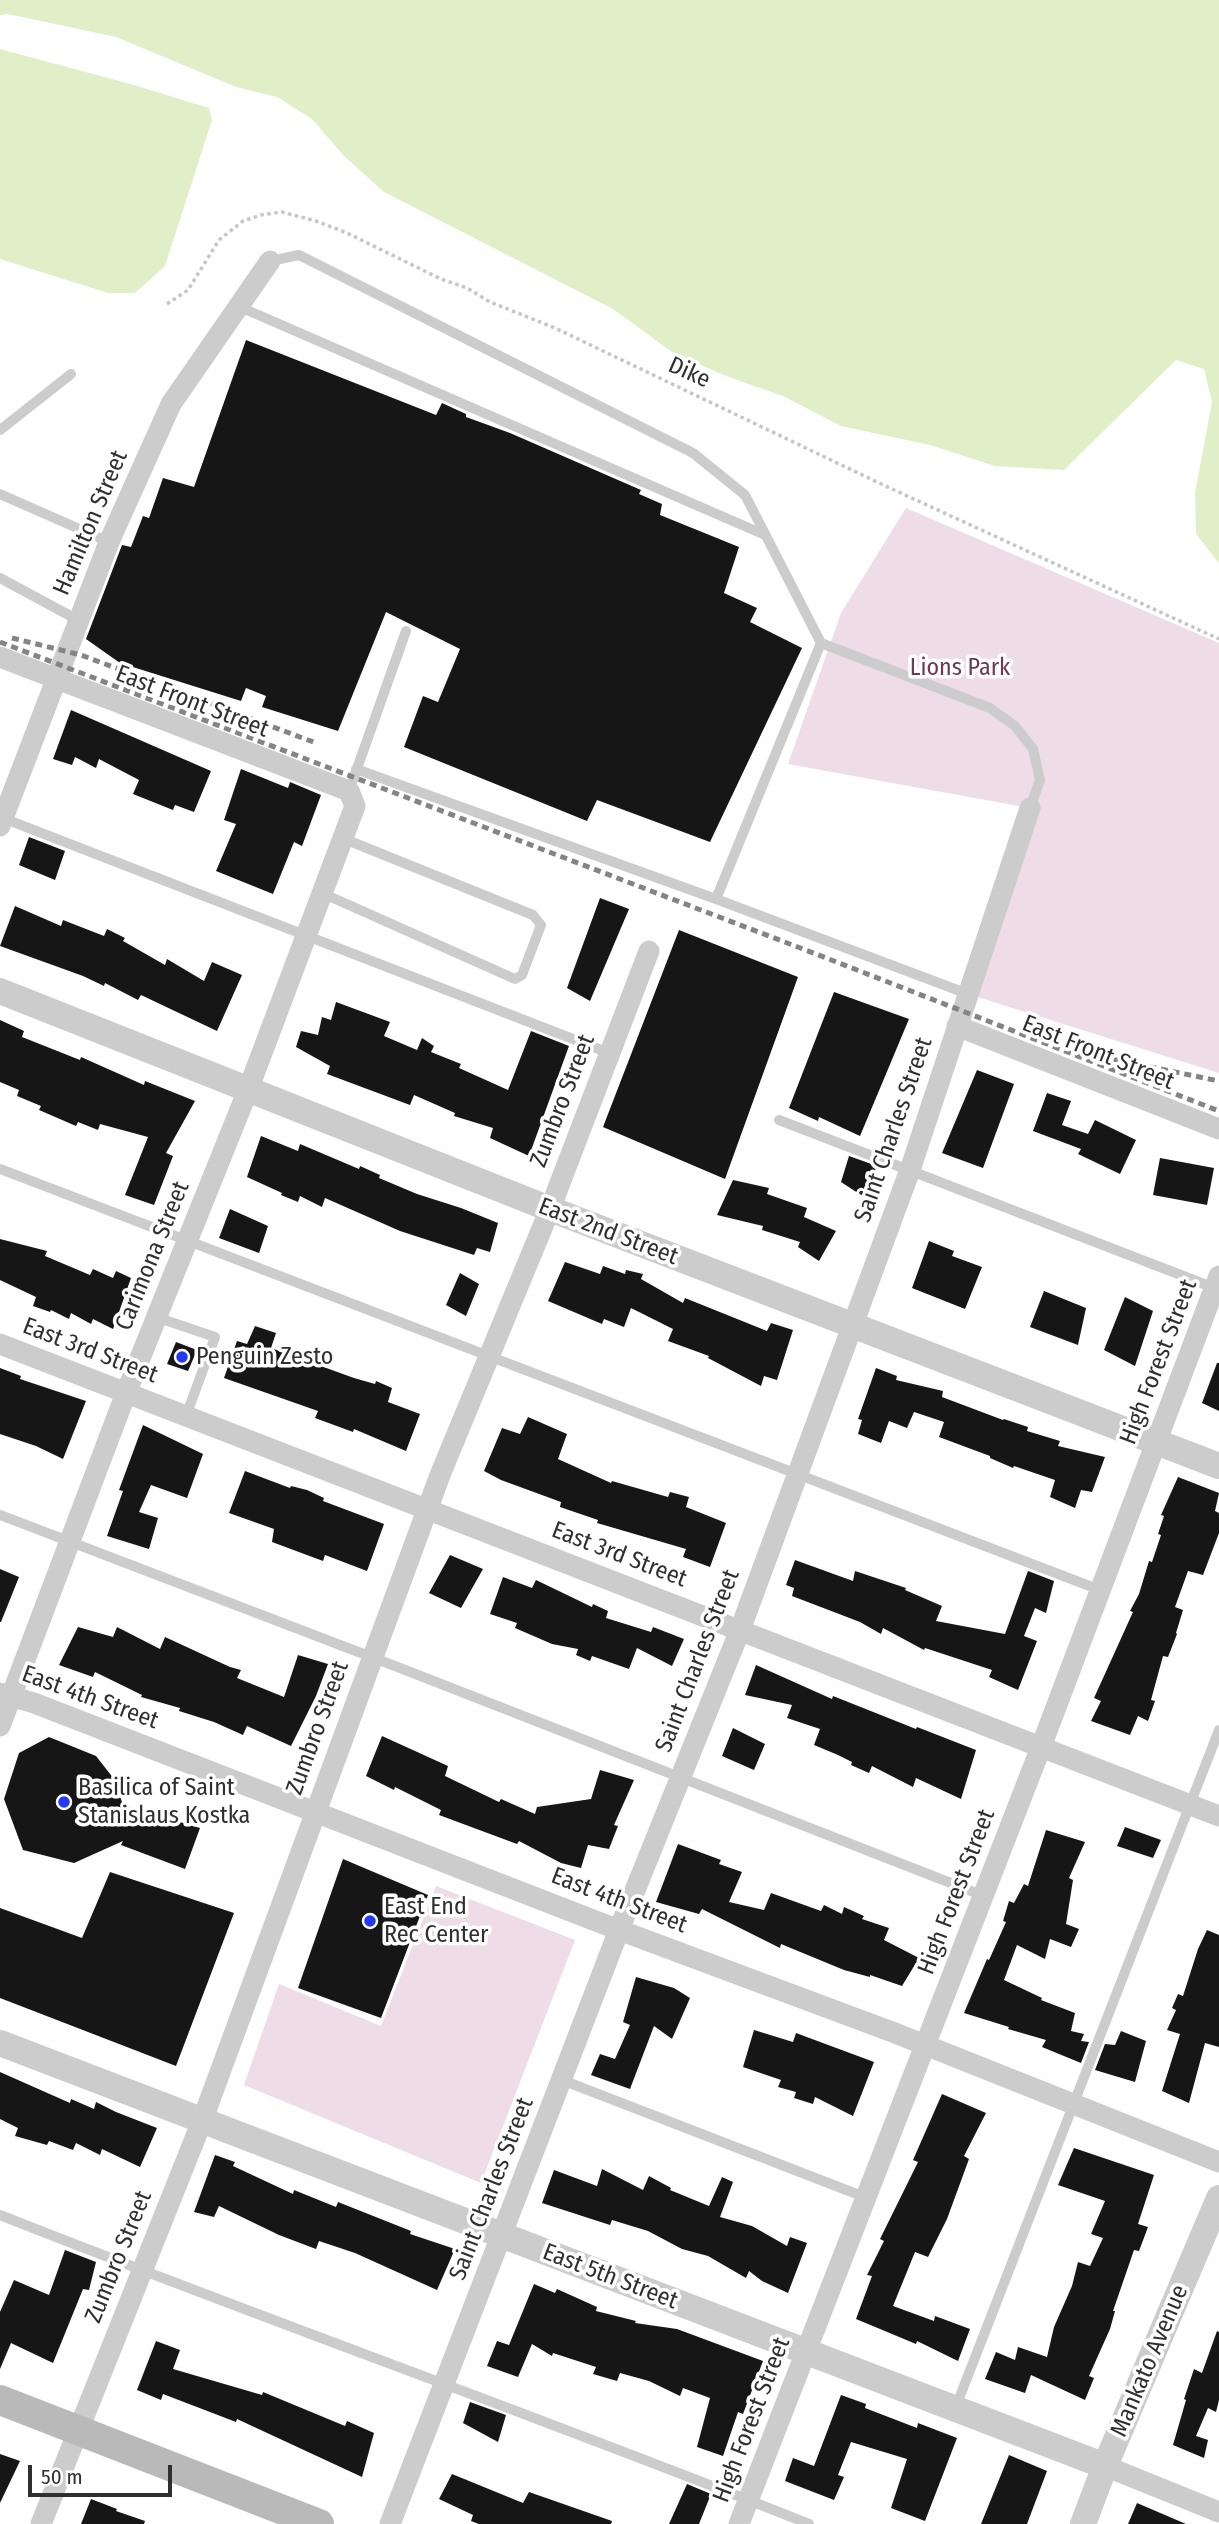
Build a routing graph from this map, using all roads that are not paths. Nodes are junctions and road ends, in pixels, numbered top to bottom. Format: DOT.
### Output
graph roads {
  1 [pos="270,261"];
  2 [pos="240,307"];
  3 [pos="71,374"];
  4 [pos="0,430"];
  5 [pos="2,500"];
  6 [pos="765,535"];
  7 [pos="109,541"];
  8 [pos="0,578"];
  9 [pos="78,620"];
  10 [pos="405,631"];
  11 [pos="821,643"];
  12 [pos="0,657"];
  13 [pos="57,678"];
  14 [pos="356,769"];
  15 [pos="352,799"];
  16 [pos="1030,808"];
  17 [pos="1,820"];
  18 [pos="342,838"];
  19 [pos="322,893"];
  20 [pos="716,899"];
  21 [pos="306,935"];
  22 [pos="649,951"];
  23 [pos="0,991"];
  24 [pos="968,993"];
  25 [pos="957,1026"];
  26 [pos="609,1053"];
  27 [pos="248,1090"];
  28 [pos="779,1120"];
  29 [pos="1219,1129"];
  30 [pos="0,1169"];
  31 [pos="910,1170"];
  32 [pos="550,1209"];
  33 [pos="187,1241"];
  34 [pos="1218,1284"];
  35 [pos="156,1317"];
  36 [pos="853,1326"];
  37 [pos="0,1344"];
  38 [pos="488,1357"];
  39 [pos="126,1393"];
  40 [pos="186,1416"];
  41 [pos="1157,1442"];
  42 [pos="1219,1466"];
  43 [pos="798,1474"];
  44 [pos="427,1509"];
  45 [pos="0,1516"];
  46 [pos="69,1543"];
  47 [pos="1100,1590"];
  48 [pos="740,1630"];
  49 [pos="372,1657"];
  50 [pos="6,1695"];
  51 [pos="0,1726"];
  52 [pos="1219,1730"];
  53 [pos="1041,1747"];
  54 [pos="681,1778"];
  55 [pos="1190,1804"];
  56 [pos="315,1812"];
  57 [pos="1219,1816"];
  58 [pos="984,1896"];
  59 [pos="619,1930"];
  60 [pos="0,2043"];
  61 [pos="926,2047"];
  62 [pos="562,2080"];
  63 [pos="1074,2105"];
  64 [pos="202,2121"];
  65 [pos="1219,2162"];
  66 [pos="867,2198"];
  67 [pos="1219,2198"];
  68 [pos="0,2214"];
  69 [pos="502,2236"];
  70 [pos="142,2271"];
  71 [pos="807,2351"];
  72 [pos="446,2383"];
  73 [pos="0,2400"];
  74 [pos="955,2409"];
  75 [pos="77,2430"];
  76 [pos="1105,2466"];
  77 [pos="749,2500"];
  78 [pos="1219,2512"];
  79 [pos="41,2524"];
  80 [pos="319,2524"];
  81 [pos="390,2524"];
  82 [pos="739,2524"];
  83 [pos="809,2524"];
  84 [pos="1083,2524"];
  1 -- 2 [label="street, Hamilton Street"];
  1 -- 6 [label="lane"];
  2 -- 6 [label="lane"];
  2 -- 7 [label="street, Hamilton Street"];
  3 -- 4 [label="lane"];
  5 -- 7 [label="lane"];
  6 -- 11 [label="lane"];
  7 -- 9 [label="street, Hamilton Street"];
  8 -- 9 [label="lane"];
  9 -- 13 [label="street, Hamilton Street"];
  10 -- 14 [label="lane"];
  11 -- 16 [label="lane"];
  11 -- 20 [label="lane"];
  12 -- 13 [label="street, East Front Street"];
  13 -- 15 [label="street, East Front Street"];
  13 -- 17 [label="street, Hamilton Street"];
  14 -- 15 [label="lane"];
  14 -- 20 [label="lane"];
  15 -- 18 [label="street, Carimona Street"];
  16 -- 24 [label="street, Saint Charles Street"];
  17 -- 21 [label="lane"];
  18 -- 19 [label="street, Carimona Street"];
  18 -- 19 [label="lane"];
  19 -- 21 [label="street, Carimona Street"];
  20 -- 24 [label="lane"];
  21 -- 26 [label="lane"];
  21 -- 27 [label="street, Carimona Street"];
  22 -- 26 [label="street, Zumbro Street"];
  23 -- 27 [label="street, East 2nd Street"];
  24 -- 25 [label="street, Saint Charles Street"];
  25 -- 29 [label="street, East Front Street"];
  25 -- 31 [label="street, Saint Charles Street"];
  26 -- 32 [label="street, Zumbro Street"];
  27 -- 32 [label="street, East 2nd Street"];
  27 -- 33 [label="street, Carimona Street"];
  28 -- 31 [label="lane"];
  30 -- 33 [label="lane"];
  31 -- 34 [label="lane"];
  31 -- 36 [label="street, Saint Charles Street"];
  32 -- 36 [label="street, East 2nd Street"];
  32 -- 38 [label="street, Zumbro Street"];
  33 -- 35 [label="street, Carimona Street"];
  33 -- 38 [label="lane"];
  34 -- 41 [label="street, High Forest Street"];
  35 -- 39 [label="street, Carimona Street"];
  35 -- 40 [label="lane"];
  36 -- 41 [label="street, East 2nd Street"];
  36 -- 43 [label="street, Saint Charles Street"];
  37 -- 39 [label="street, East 3rd Street"];
  38 -- 43 [label="lane"];
  38 -- 44 [label="street, Zumbro Street"];
  39 -- 40 [label="street, East 3rd Street"];
  39 -- 46 [label="street, Carimona Street"];
  40 -- 44 [label="street, East 3rd Street"];
  41 -- 42 [label="street, East 2nd Street"];
  41 -- 47 [label="street, High Forest Street"];
  43 -- 47 [label="lane"];
  43 -- 48 [label="street, Saint Charles Street"];
  44 -- 48 [label="street, East 3rd Street"];
  44 -- 49 [label="street, Zumbro Street"];
  45 -- 46 [label="lane"];
  46 -- 49 [label="lane"];
  46 -- 50 [label="street, Carimona Street"];
  47 -- 53 [label="street, High Forest Street"];
  48 -- 53 [label="street, East 3rd Street"];
  48 -- 54 [label="street, Saint Charles Street"];
  49 -- 54 [label="lane"];
  49 -- 56 [label="street, Zumbro Street"];
  50 -- 51 [label="street, Carimona Street"];
  50 -- 56 [label="street, East 4th Street"];
  52 -- 55 [label="lane"];
  53 -- 55 [label="street, East 3rd Street"];
  53 -- 58 [label="street, High Forest Street"];
  54 -- 58 [label="lane"];
  54 -- 59 [label="street, Saint Charles Street"];
  55 -- 57 [label="street, East 3rd Street"];
  55 -- 63 [label="lane"];
  56 -- 59 [label="street, East 4th Street"];
  56 -- 64 [label="street, Zumbro Street"];
  58 -- 61 [label="street, High Forest Street"];
  59 -- 61 [label="street, East 4th Street"];
  59 -- 62 [label="street, Saint Charles Street"];
  60 -- 64 [label="street, East 5th Street"];
  61 -- 63 [label="street, East 4th Street"];
  61 -- 66 [label="street, High Forest Street"];
  62 -- 66 [label="lane"];
  62 -- 69 [label="street, Saint Charles Street"];
  63 -- 65 [label="street, East 4th Street"];
  63 -- 74 [label="lane"];
  64 -- 69 [label="street, East 5th Street"];
  64 -- 70 [label="street, Zumbro Street"];
  66 -- 71 [label="street, High Forest Street"];
  67 -- 76 [label="street, Mankato Avenue"];
  68 -- 70 [label="lane"];
  69 -- 71 [label="street, East 5th Street"];
  69 -- 72 [label="street, Saint Charles Street"];
  70 -- 72 [label="lane"];
  70 -- 75 [label="street, Zumbro Street"];
  71 -- 74 [label="street, East 5th Street"];
  71 -- 77 [label="street, High Forest Street"];
  72 -- 77 [label="lane"];
  72 -- 81 [label="street, Saint Charles Street"];
  73 -- 75 [label="main road"];
  74 -- 76 [label="street, East 5th Street"];
  75 -- 79 [label="street, Zumbro Street"];
  75 -- 80 [label="main road"];
  76 -- 78 [label="street, East 5th Street"];
  76 -- 84 [label="street, Mankato Avenue"];
  77 -- 82 [label="street, High Forest Street"];
  77 -- 83 [label="lane"];
}
